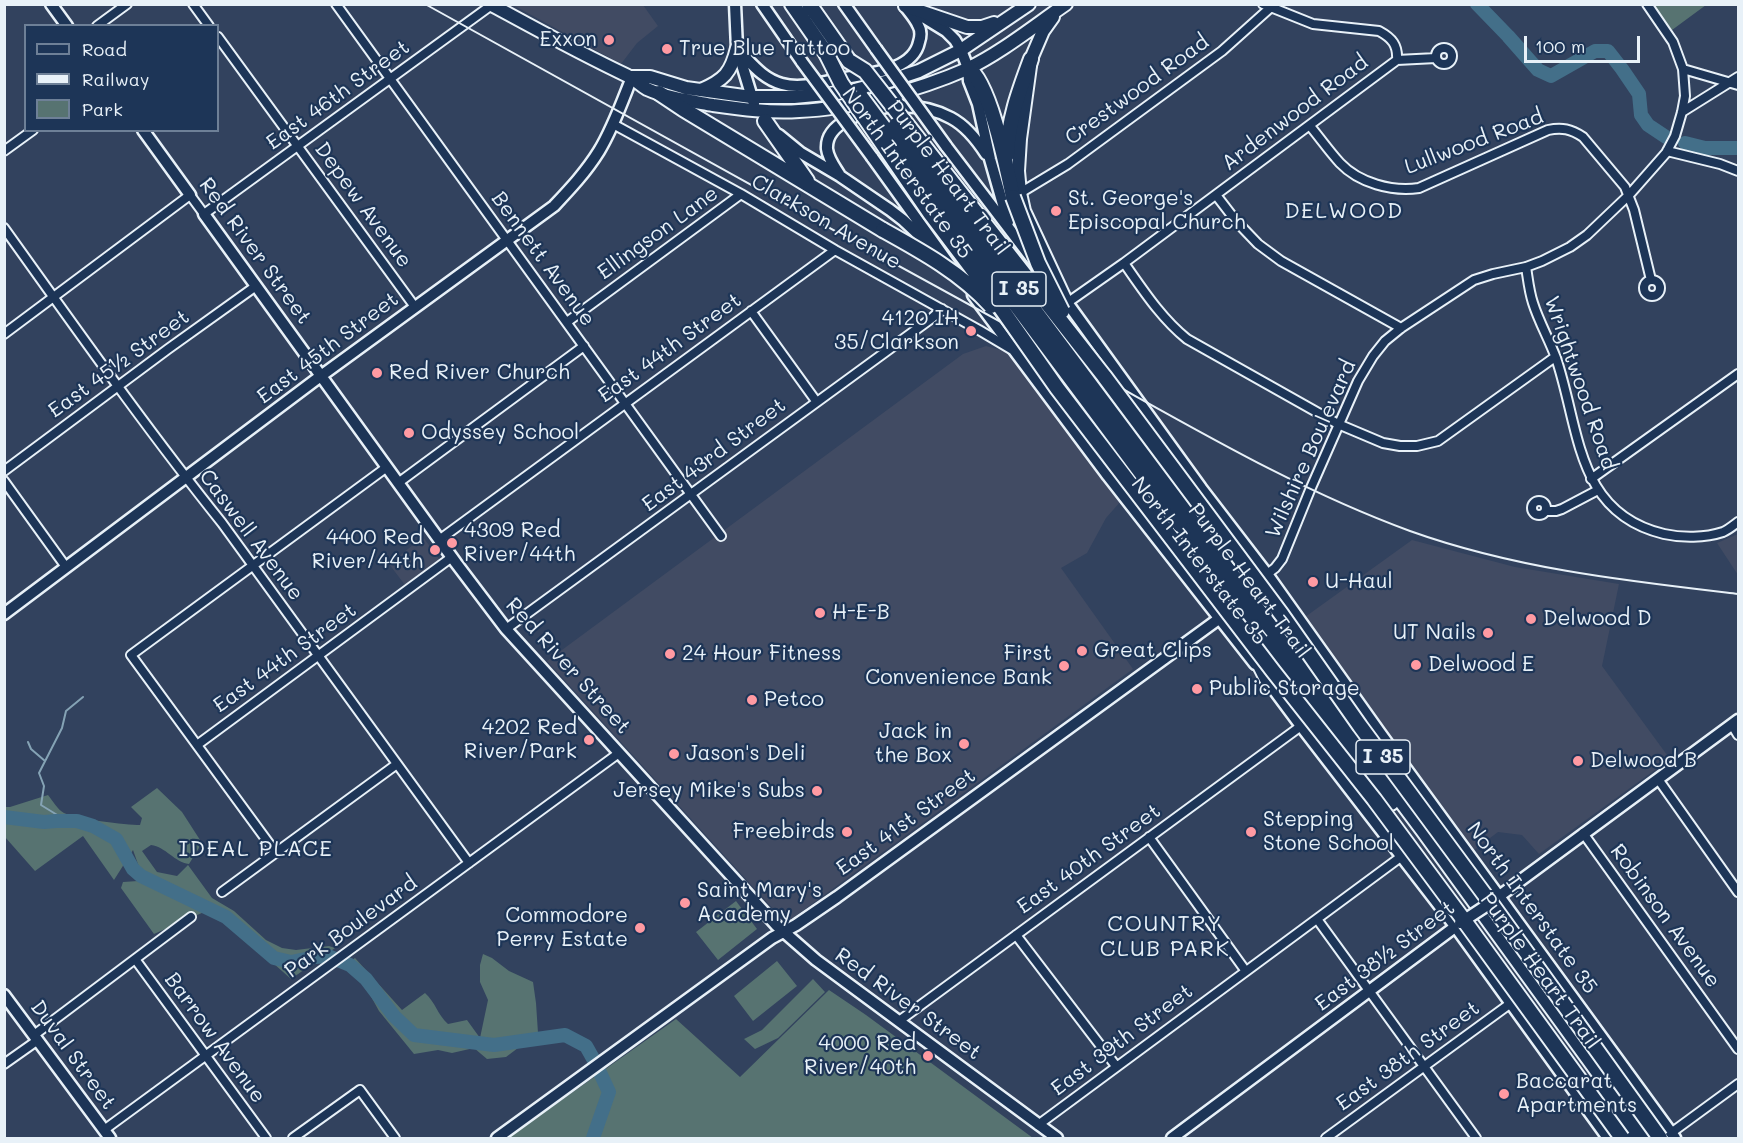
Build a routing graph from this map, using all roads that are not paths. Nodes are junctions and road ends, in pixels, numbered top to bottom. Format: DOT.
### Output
graph roads {
  1 [pos="51,4"];
  2 [pos="127,4"];
  3 [pos="193,4"];
  4 [pos="336,4"];
  5 [pos="735,4"];
  6 [pos="762,4"];
  7 [pos="792,4"];
  8 [pos="809,4"];
  9 [pos="844,4"];
  10 [pos="1029,4"];
  11 [pos="1067,4"];
  12 [pos="1647,4"];
  13 [pos="492,5"];
  14 [pos="903,5"];
  15 [pos="1267,6"];
  16 [pos="1012,16"];
  17 [pos="66,24"];
  18 [pos="101,24"];
  19 [pos="208,24"];
  20 [pos="219,39"];
  21 [pos="737,48"];
  22 [pos="961,50"];
  23 [pos="826,53"];
  24 [pos="847,58"];
  25 [pos="1436,58"];
  26 [pos="1031,59"];
  27 [pos="1396,60"];
  28 [pos="968,68"];
  29 [pos="1683,69"];
  30 [pos="632,77"];
  31 [pos="1738,77"];
  32 [pos="390,79"];
  33 [pos="1735,83"];
  34 [pos="700,90"];
  35 [pos="659,93"];
  36 [pos="751,97"];
  37 [pos="1682,112"];
  38 [pos="761,116"];
  39 [pos="613,124"];
  40 [pos="1310,126"];
  41 [pos="30,132"];
  42 [pos="144,132"];
  43 [pos="298,146"];
  44 [pos="4,151"];
  45 [pos="1667,151"];
  46 [pos="990,159"];
  47 [pos="1738,171"];
  48 [pos="840,177"];
  49 [pos="1009,181"];
  50 [pos="810,186"];
  51 [pos="741,194"];
  52 [pos="190,195"];
  53 [pos="1016,195"];
  54 [pos="1216,195"];
  55 [pos="1629,195"];
  56 [pos="204,214"];
  57 [pos="4,228"];
  58 [pos="1010,229"];
  59 [pos="507,240"];
  60 [pos="835,250"];
  61 [pos="948,262"];
  62 [pos="1124,263"];
  63 [pos="1526,267"];
  64 [pos="1651,280"];
  65 [pos="256,286"];
  66 [pos="54,298"];
  67 [pos="1067,303"];
  68 [pos="415,307"];
  69 [pos="942,309"];
  70 [pos="751,311"];
  71 [pos="567,322"];
  72 [pos="1401,328"];
  73 [pos="4,334"];
  74 [pos="584,346"];
  75 [pos="1019,355"];
  76 [pos="1556,357"];
  77 [pos="1738,374"];
  78 [pos="321,376"];
  79 [pos="1104,376"];
  80 [pos="119,387"];
  81 [pos="1058,388"];
  82 [pos="816,401"];
  83 [pos="626,403"];
  84 [pos="1150,417"];
  85 [pos="1338,424"];
  86 [pos="1175,452"];
  87 [pos="1095,459"];
  88 [pos="387,467"];
  89 [pos="4,471"];
  90 [pos="186,478"];
  91 [pos="1591,479"];
  92 [pos="4,482"];
  93 [pos="398,483"];
  94 [pos="1116,486"];
  95 [pos="1201,488"];
  96 [pos="1598,490"];
  97 [pos="691,495"];
  98 [pos="1127,499"];
  99 [pos="1546,511"];
  100 [pos="1184,521"];
  101 [pos="1738,522"];
  102 [pos="1149,528"];
  103 [pos="721,536"];
  104 [pos="439,540"];
  105 [pos="1196,547"];
  106 [pos="452,557"];
  107 [pos="253,566"];
  108 [pos="66,567"];
  109 [pos="1267,574"];
  110 [pos="4,614"];
  111 [pos="1220,618"];
  112 [pos="506,629"];
  113 [pos="318,656"];
  114 [pos="1269,683"];
  115 [pos="1735,722"];
  116 [pos="1301,726"];
  117 [pos="1738,735"];
  118 [pos="197,745"];
  119 [pos="619,753"];
  120 [pos="397,764"];
  121 [pos="1658,779"];
  122 [pos="1583,833"];
  123 [pos="1149,837"];
  124 [pos="276,853"];
  125 [pos="1401,856"];
  126 [pos="469,863"];
  127 [pos="222,892"];
  128 [pos="1738,892"];
  129 [pos="1496,899"];
  130 [pos="191,917"];
  131 [pos="1317,919"];
  132 [pos="1457,925"];
  133 [pos="783,932"];
  134 [pos="1017,935"];
  135 [pos="135,959"];
  136 [pos="1245,970"];
  137 [pos="1370,991"];
  138 [pos="4,995"];
  139 [pos="1511,1003"];
  140 [pos="899,1021"];
  141 [pos="36,1038"];
  142 [pos="1738,1049"];
  143 [pos="206,1056"];
  144 [pos="4,1064"];
  145 [pos="1116,1066"];
  146 [pos="1425,1066"];
  147 [pos="1738,1084"];
  148 [pos="1604,1096"];
  149 [pos="1038,1125"];
  150 [pos="107,1134"];
  151 [pos="1669,1137"];
  152 [pos="266,1138"];
  153 [pos="293,1138"];
  154 [pos="395,1138"];
  155 [pos="497,1138"];
  156 [pos="1057,1138"];
  157 [pos="1172,1138"];
  158 [pos="1326,1138"];
  159 [pos="1476,1138"];
  160 [pos="1608,1138"];
  161 [pos="1624,1138"];
  162 [pos="1635,1138"];
  163 [pos="1646,1138"];
  1 -- 17 [label="main road"];
  2 -- 18 [label="street"];
  3 -- 19 [label="street"];
  4 -- 32 [label="street, Bennett Avenue"];
  5 -- 21 [label="main road"];
  6 -- 61 [label="main road, North Interstate 35, bridge"];
  7 -- 23 [label="highway, Purple Heart Trail / I 35"];
  8 -- 24 [label="highway, Purple Heart Trail / I 35"];
  9 -- 58 [label="main road, North Interstate 35, bridge"];
  10 -- 16 [label="main road"];
  11 -- 26 [label="main road"];
  11 -- 28 [label="main road"];
  12 -- 29 [label="street, Wilshire Boulevard"];
  13 -- 30 [label="main road"];
  13 -- 32 [label="street, East 46th Street"];
  14 -- 16 [label="main road"];
  14 -- 21 [label="main road"];
  14 -- 22 [label="main road"];
  15 -- 27 [label="street"];
  15 -- 53 [label="street, Crestwood Road"];
  16 -- 22 [label="main road"];
  20 -- 43 [label="street, Depew Avenue"];
  21 -- 34 [label="main road"];
  21 -- 36 [label="main road"];
  22 -- 28 [label="main road"];
  22 -- 36 [label="main road"];
  23 -- 81 [label="highway, Purple Heart Trail / I 35, bridge"];
  23 -- 100 [label="highway, Purple Heart Trail / I 35, bridge"];
  24 -- 79 [label="highway, Purple Heart Trail / I 35, bridge"];
  24 -- 100 [label="highway, Purple Heart Trail / I 35, bridge"];
  25 -- 27 [label="street, Ardenwood Road"];
  26 -- 49 [label="highway"];
  26 -- 53 [label="main road"];
  27 -- 40 [label="street, Ardenwood Road"];
  28 -- 38 [label="main road"];
  28 -- 46 [label="main road"];
  28 -- 49 [label="highway"];
  29 -- 33 [label="street"];
  29 -- 37 [label="street, Wilshire Boulevard"];
  30 -- 34 [label="main road"];
  30 -- 35 [label="main road"];
  30 -- 39 [label="main road, East 45th Street"];
  31 -- 33 [label="street"];
  32 -- 43 [label="street, East 46th Street"];
  32 -- 59 [label="street, Bennett Avenue"];
  33 -- 37 [label="street"];
  34 -- 36 [label="main road"];
  35 -- 38 [label="main road"];
  35 -- 50 [label="highway"];
  36 -- 38 [label="main road"];
  37 -- 45 [label="street, Wilshire Boulevard"];
  38 -- 48 [label="main road"];
  38 -- 50 [label="highway"];
  39 -- 51 [label="street, Clarkson Avenue"];
  39 -- 59 [label="main road, East 45th Street"];
  40 -- 54 [label="street, Ardenwood Road"];
  40 -- 55 [label="street, Lullwood Road"];
  41 -- 44 [label="street"];
  42 -- 52 [label="main road, Red River Street"];
  43 -- 56 [label="street, East 46th Street"];
  43 -- 68 [label="street, Depew Avenue"];
  45 -- 47 [label="street"];
  45 -- 55 [label="street, Wilshire Boulevard"];
  46 -- 48 [label="main road"];
  46 -- 58 [label="main road"];
  48 -- 61 [label="main road"];
  49 -- 53 [label="highway"];
  50 -- 81 [label="highway, bridge"];
  51 -- 60 [label="street, Clarkson Avenue"];
  51 -- 71 [label="street, Ellingson Lane"];
  52 -- 56 [label="street, Red River Street"];
  52 -- 66 [label="street"];
  53 -- 67 [label="main road"];
  53 -- 79 [label="highway, bridge"];
  54 -- 62 [label="street, Ardenwood Road"];
  54 -- 72 [label="street"];
  55 -- 63 [label="street, Wilshire Boulevard"];
  55 -- 64 [label="street, Lullwood Road"];
  56 -- 65 [label="main road, Red River Street"];
  57 -- 66 [label="street, Caswell Avenue"];
  58 -- 67 [label="main road, North Interstate 35"];
  59 -- 68 [label="main road, East 45th Street"];
  59 -- 71 [label="street, Bennett Avenue"];
  60 -- 69 [label="street, Clarkson Avenue"];
  60 -- 70 [label="street, East 44th Street"];
  61 -- 75 [label="main road, North Interstate 35"];
  62 -- 67 [label="street, Ardenwood Road"];
  62 -- 85 [label="street"];
  63 -- 72 [label="street, Wilshire Boulevard"];
  63 -- 76 [label="street, Wrightwood Road"];
  65 -- 78 [label="main road, Red River Street"];
  65 -- 80 [label="street, East 45½ Street"];
  66 -- 73 [label="street"];
  66 -- 80 [label="street, Caswell Avenue"];
  67 -- 84 [label="main road, North Interstate 35"];
  68 -- 78 [label="main road, East 45th Street"];
  69 -- 75 [label="street, Clarkson Avenue"];
  69 -- 82 [label="street, East 43rd Street"];
  70 -- 82 [label="street"];
  70 -- 83 [label="street, East 44th Street"];
  71 -- 74 [label="street, Bennett Avenue"];
  72 -- 85 [label="street, Wilshire Boulevard"];
  74 -- 83 [label="street, Bennett Avenue"];
  74 -- 93 [label="street"];
  75 -- 87 [label="main road, North Interstate 35"];
  76 -- 85 [label="street"];
  76 -- 91 [label="street, Wrightwood Road"];
  77 -- 91 [label="street"];
  78 -- 88 [label="main road, Red River Street"];
  78 -- 90 [label="main road, East 45th Street"];
  79 -- 151 [label="highway, Purple Heart Trail / I 35, bridge"];
  80 -- 89 [label="street, East 45½ Street"];
  80 -- 90 [label="street, Caswell Avenue"];
  81 -- 161 [label="highway, Purple Heart Trail / I 35, bridge"];
  82 -- 97 [label="street, East 43rd Street"];
  83 -- 97 [label="street, Bennett Avenue"];
  83 -- 104 [label="street, East 44th Street"];
  84 -- 86 [label="main road, North Interstate 35"];
  84 -- 87 [label="main road"];
  85 -- 109 [label="street, Wilshire Boulevard"];
  86 -- 94 [label="main road"];
  86 -- 95 [label="main road, North Interstate 35"];
  86 -- 98 [label="main road"];
  87 -- 94 [label="main road, North Interstate 35"];
  88 -- 93 [label="main road, Red River Street"];
  88 -- 107 [label="street"];
  90 -- 107 [label="street, Caswell Avenue"];
  90 -- 108 [label="main road, East 45th Street"];
  91 -- 96 [label="street, Wrightwood Road"];
  92 -- 108 [label="street"];
  93 -- 104 [label="main road, Red River Street"];
  94 -- 98 [label="main road, North Interstate 35"];
  95 -- 102 [label="main road"];
  95 -- 109 [label="main road, North Interstate 35"];
  96 -- 99 [label="street"];
  96 -- 101 [label="street, Wrightwood Road"];
  97 -- 103 [label="street, Bennett Avenue"];
  97 -- 112 [label="street, East 43rd Street"];
  98 -- 102 [label="main road, North Interstate 35"];
  100 -- 105 [label="highway, Purple Heart Trail / I 35"];
  100 -- 163 [label="highway, Purple Heart Trail / I 35"];
  102 -- 111 [label="main road, North Interstate 35"];
  104 -- 106 [label="main road, Red River Street"];
  105 -- 114 [label="highway"];
  105 -- 148 [label="highway, Purple Heart Trail / I 35"];
  106 -- 112 [label="main road, Red River Street"];
  106 -- 113 [label="street, East 44th Street"];
  107 -- 113 [label="street, Caswell Avenue"];
  107 -- 118 [label="street"];
  108 -- 110 [label="main road, East 45th Street"];
  109 -- 129 [label="main road, North Interstate 35"];
  111 -- 114 [label="main road, North Interstate 35"];
  111 -- 133 [label="main road, East 41st Street"];
  112 -- 119 [label="main road, Red River Street"];
  113 -- 118 [label="street, East 44th Street"];
  113 -- 120 [label="street, Caswell Avenue"];
  114 -- 116 [label="main road, North Interstate 35"];
  115 -- 117 [label="street"];
  115 -- 121 [label="main road, East 38½ Street"];
  116 -- 123 [label="street, East 40th Street"];
  116 -- 125 [label="main road, North Interstate 35"];
  118 -- 124 [label="street"];
  119 -- 126 [label="street, Park Boulevard"];
  119 -- 133 [label="main road, Red River Street"];
  120 -- 124 [label="street"];
  120 -- 126 [label="street, Caswell Avenue"];
  121 -- 122 [label="main road, East 38½ Street"];
  121 -- 128 [label="street"];
  122 -- 129 [label="main road, East 38½ Street"];
  122 -- 142 [label="street, Robinson Avenue"];
  123 -- 134 [label="street, East 40th Street"];
  123 -- 136 [label="street"];
  124 -- 127 [label="street"];
  125 -- 131 [label="street, East 39th Street"];
  125 -- 132 [label="main road, North Interstate 35"];
  126 -- 143 [label="street, Park Boulevard"];
  129 -- 132 [label="main road, East 38½ Street, bridge"];
  129 -- 151 [label="main road, North Interstate 35"];
  130 -- 135 [label="street"];
  131 -- 136 [label="street, East 39th Street"];
  131 -- 137 [label="street"];
  132 -- 137 [label="main road, East 38½ Street"];
  132 -- 139 [label="main road, North Interstate 35"];
  133 -- 140 [label="main road, Red River Street"];
  133 -- 155 [label="main road, East 41st Street"];
  134 -- 140 [label="street, East 40th Street"];
  134 -- 145 [label="street"];
  135 -- 141 [label="street"];
  135 -- 143 [label="street, Barrow Avenue"];
  136 -- 145 [label="street, East 39th Street"];
  137 -- 146 [label="street"];
  137 -- 157 [label="main road, East 38½ Street"];
  138 -- 141 [label="main road, Duval Street"];
  139 -- 146 [label="street, East 38th Street"];
  139 -- 160 [label="main road, North Interstate 35"];
  140 -- 149 [label="main road, Red River Street"];
  141 -- 144 [label="street"];
  141 -- 150 [label="main road, Duval Street"];
  143 -- 150 [label="street, Park Boulevard"];
  143 -- 152 [label="street, Barrow Avenue"];
  145 -- 149 [label="street, East 39th Street"];
  146 -- 158 [label="street, East 38th Street"];
  146 -- 159 [label="street"];
  147 -- 151 [label="street"];
  148 -- 161 [label="highway"];
  148 -- 162 [label="highway, Purple Heart Trail / I 35"];
  149 -- 156 [label="main road, Red River Street"];
  153 -- 154 [label="street"];
}
